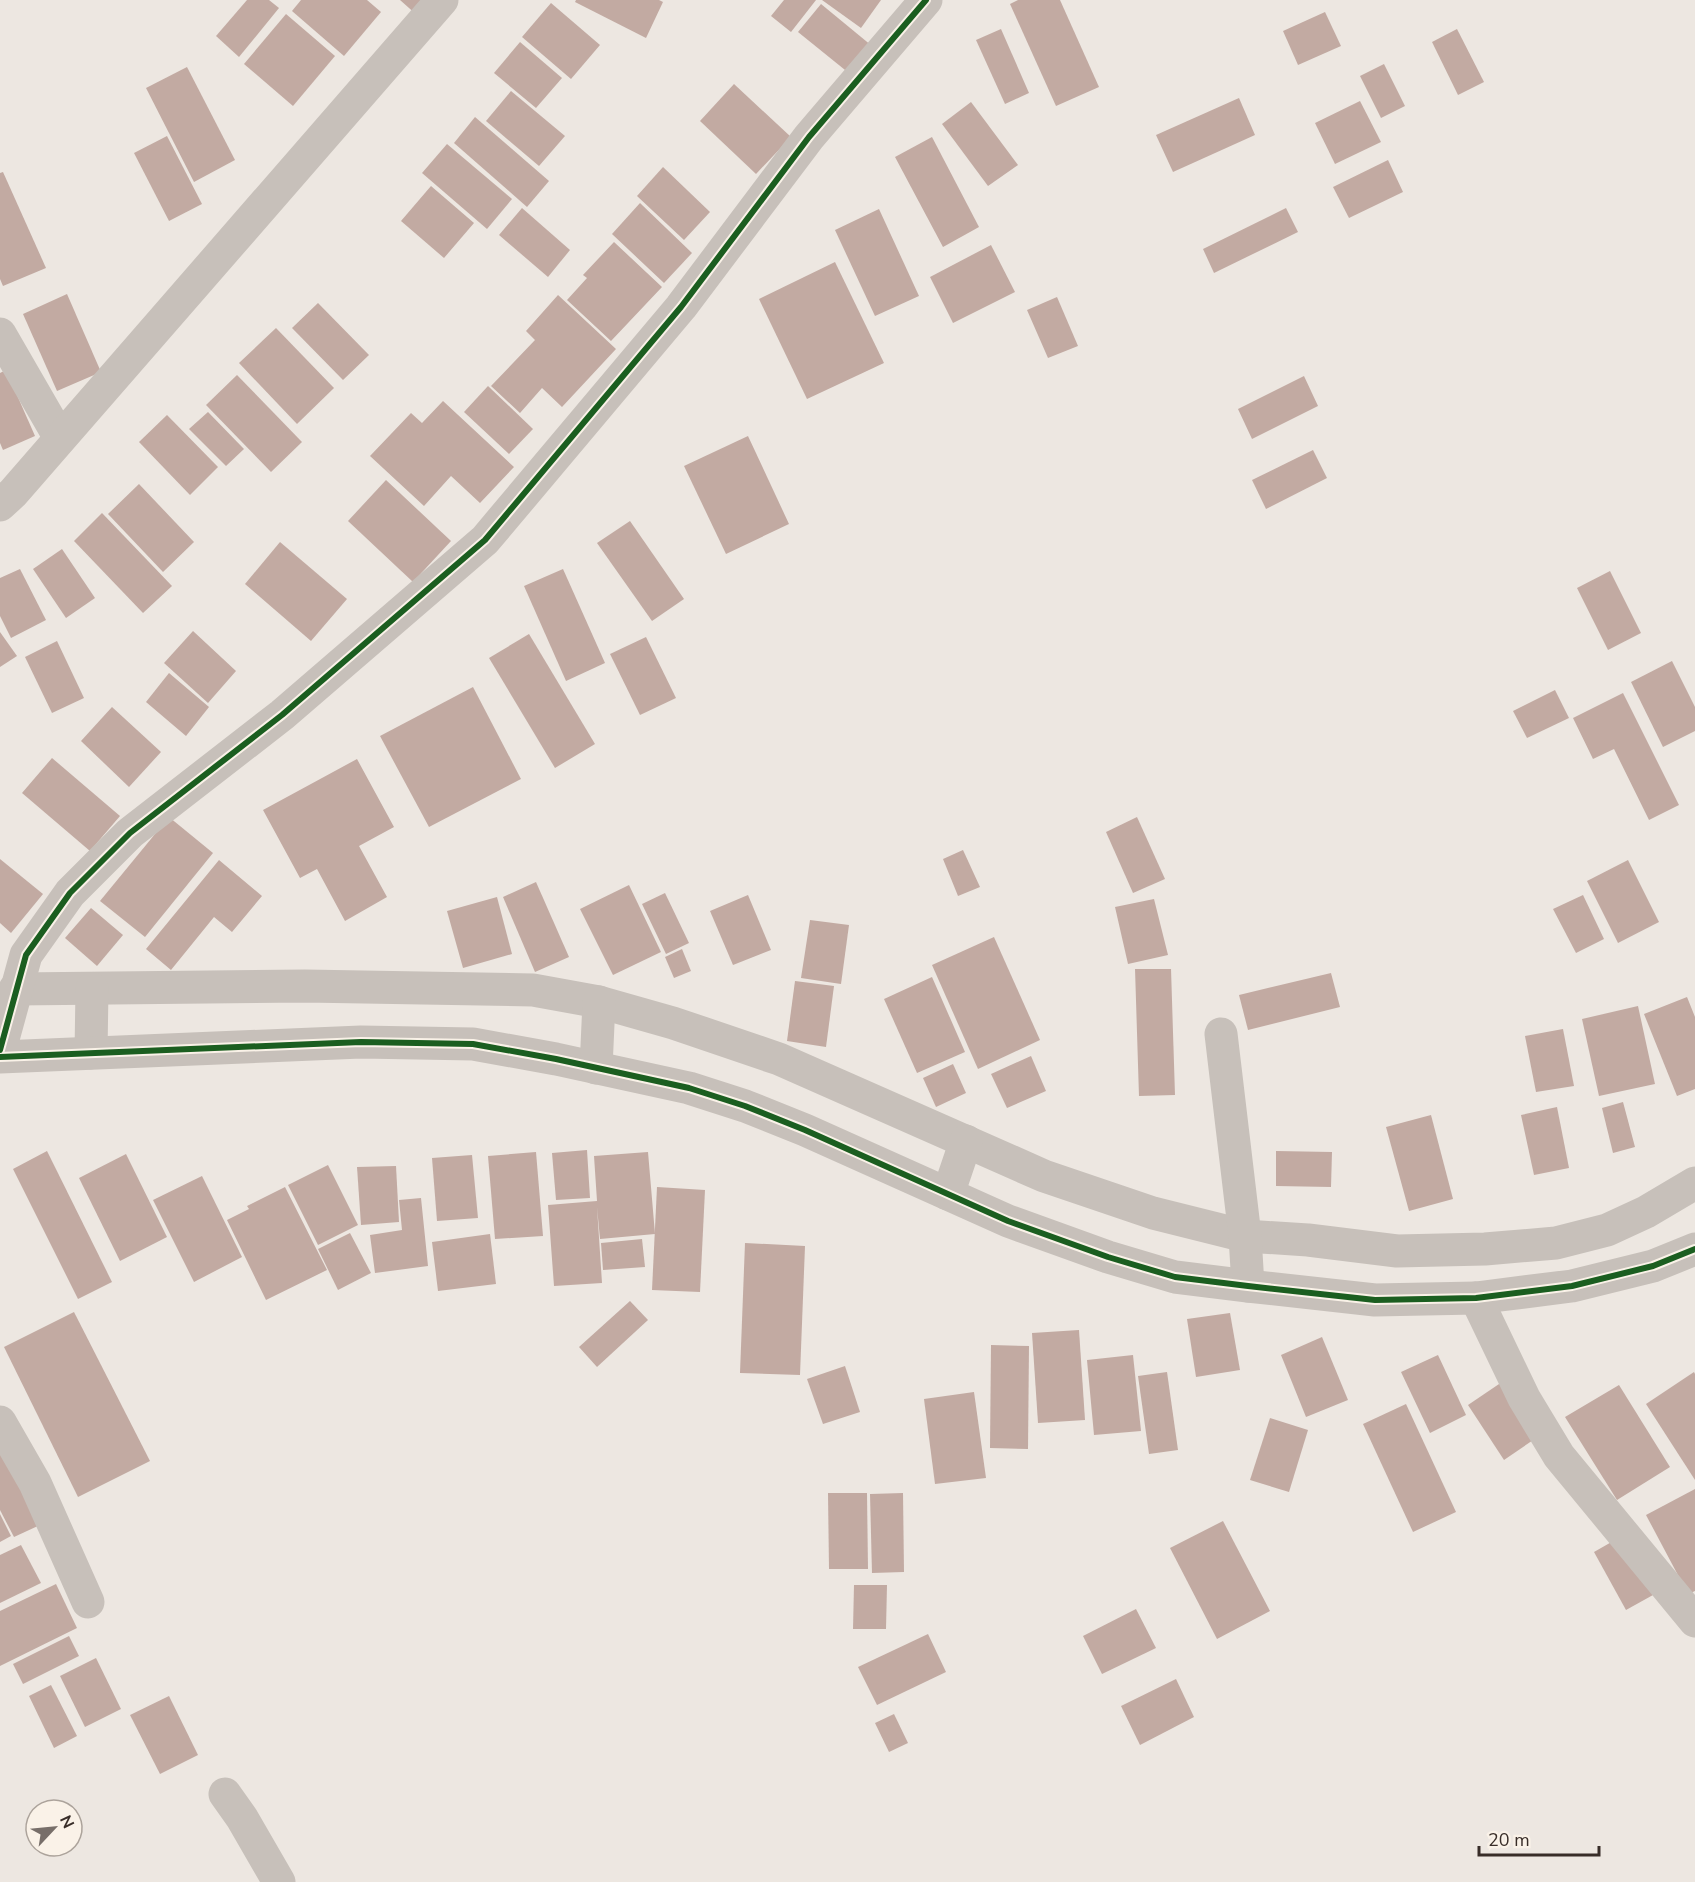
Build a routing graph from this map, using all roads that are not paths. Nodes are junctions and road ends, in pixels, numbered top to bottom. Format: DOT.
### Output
graph roads {
  1 [pos="442,0"];
  2 [pos="926,0"];
  3 [pos="0,334"];
  4 [pos="60,438"];
  5 [pos="0,505"];
  6 [pos="15,989"];
  7 [pos="92,989"];
  8 [pos="598,1002"];
  9 [pos="1221,1034"];
  10 [pos="0,1050"];
  11 [pos="91,1053"];
  12 [pos="0,1057"];
  13 [pos="596,1068"];
  14 [pos="966,1140"];
  15 [pos="1695,1183"];
  16 [pos="948,1194"];
  17 [pos="1245,1236"];
  18 [pos="1556,1243"];
  19 [pos="1695,1249"];
  20 [pos="1248,1286"];
  21 [pos="1572,1286"];
  22 [pos="1476,1298"];
  23 [pos="0,1422"];
  24 [pos="88,1602"];
  25 [pos="1695,1621"];
  26 [pos="225,1794"];
  27 [pos="279,1882"];
  1 -- 4 [label="street"];
  2 -- 6 [label="street"];
  3 -- 4 [label="street"];
  4 -- 5 [label="street"];
  6 -- 7 [label="street"];
  6 -- 10 [label="street"];
  7 -- 8 [label="street"];
  7 -- 11 [label="street"];
  8 -- 13 [label="street"];
  8 -- 14 [label="street"];
  9 -- 17 [label="street"];
  11 -- 12 [label="street"];
  11 -- 13 [label="street"];
  13 -- 16 [label="street"];
  14 -- 16 [label="street"];
  14 -- 17 [label="street"];
  15 -- 18 [label="street"];
  16 -- 20 [label="street"];
  17 -- 18 [label="street"];
  17 -- 20 [label="street"];
  18 -- 21 [label="street"];
  19 -- 21 [label="street"];
  20 -- 22 [label="street"];
  21 -- 22 [label="street"];
  22 -- 25 [label="street"];
  23 -- 24 [label="street"];
  26 -- 27 [label="street"];
}
